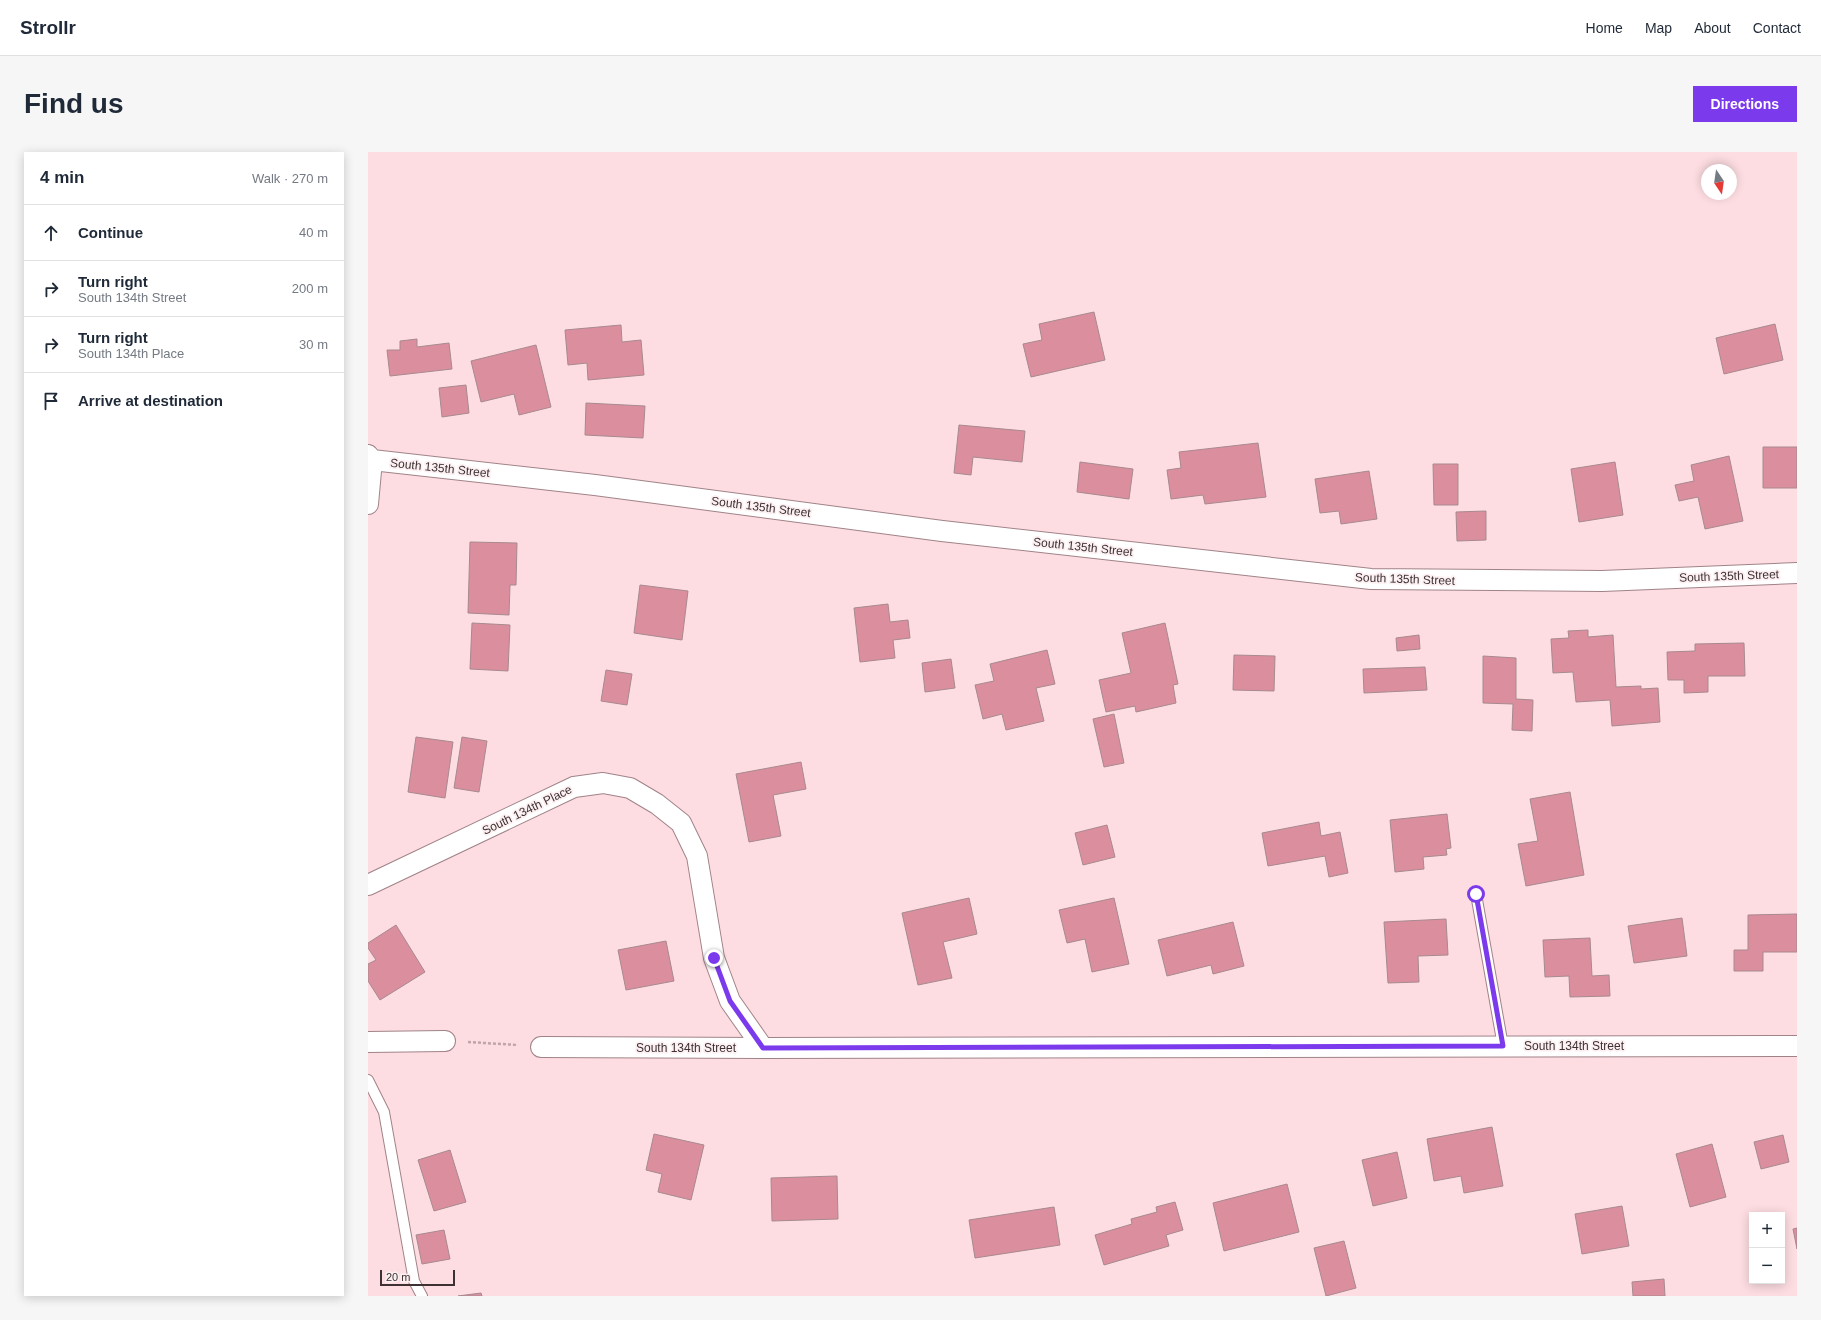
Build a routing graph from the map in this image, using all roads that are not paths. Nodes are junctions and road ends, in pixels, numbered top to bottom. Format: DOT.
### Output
graph roads {
  1 [pos="370,458"];
  2 [pos="368,504"];
  3 [pos="1797,573"];
  4 [pos="368,885"];
  5 [pos="1476,894"];
  6 [pos="445,1041"];
  7 [pos="368,1042"];
  8 [pos="1503,1046"];
  9 [pos="1797,1046"];
  10 [pos="541,1047"];
  11 [pos="763,1048"];
  12 [pos="368,1080"];
  13 [pos="422,1296"];
  1 -- 2 [label="street"];
  1 -- 3 [label="street, South 135th Street"];
  4 -- 11 [label="street, South 134th Place"];
  5 -- 8 [label="lane"];
  6 -- 7 [label="street"];
  8 -- 9 [label="street, South 134th Street"];
  8 -- 11 [label="street, South 134th Street"];
  10 -- 11 [label="street, South 134th Street"];
  12 -- 13 [label="lane"];
}
